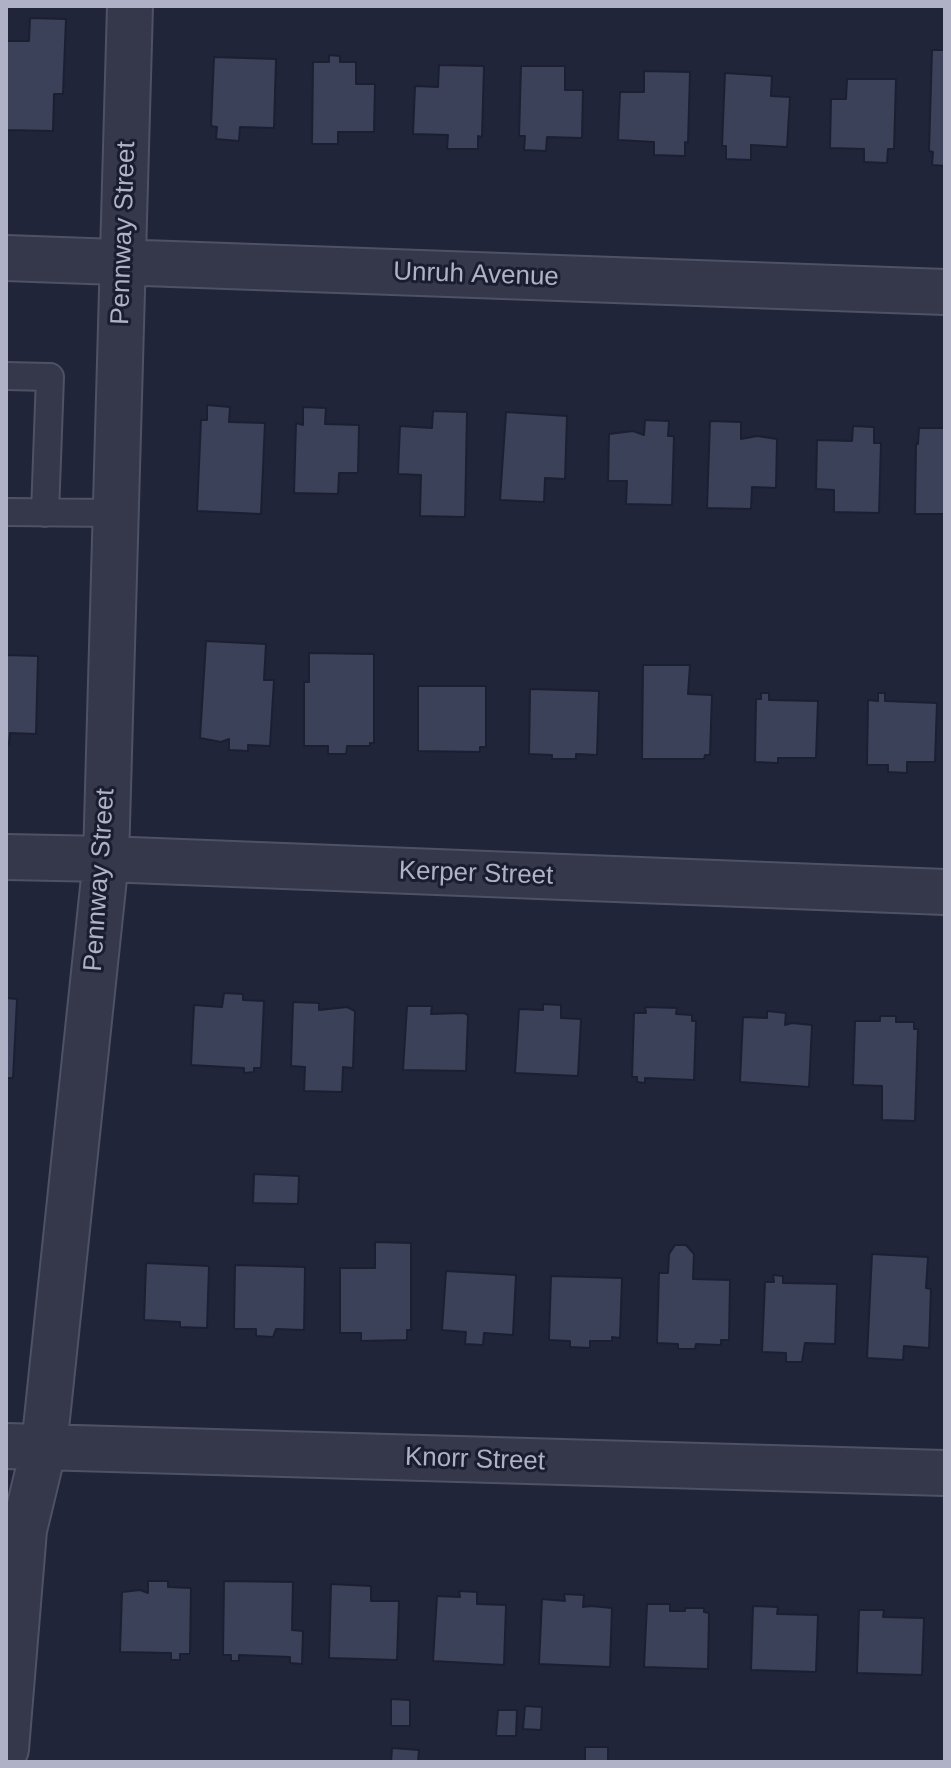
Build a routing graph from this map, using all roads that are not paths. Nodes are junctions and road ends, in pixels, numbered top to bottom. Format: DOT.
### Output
graph roads {
  1 [pos="130,6"];
  2 [pos="6,258"];
  3 [pos="124,262"];
  4 [pos="945,292"];
  5 [pos="6,376"];
  6 [pos="6,512"];
  7 [pos="45,513"];
  8 [pos="114,513"];
  9 [pos="6,857"];
  10 [pos="106,859"];
  11 [pos="945,892"];
  12 [pos="25,1446"];
  13 [pos="945,1473"];
  14 [pos="6,1749"];
  1 -- 3 [label="street, Pennway Street"];
  2 -- 3 [label="street, Unruh Avenue"];
  3 -- 4 [label="street, Unruh Avenue"];
  3 -- 8 [label="street, Pennway Street"];
  5 -- 7 [label="lane"];
  6 -- 7 [label="lane"];
  7 -- 8 [label="lane"];
  8 -- 10 [label="street, Pennway Street"];
  9 -- 10 [label="street, Kerper Street"];
  10 -- 11 [label="street, Kerper Street"];
  10 -- 12 [label="street, Pennway Street"];
  12 -- 13 [label="street, Knorr Street"];
  12 -- 14 [label="street, Pennway Street"];
}
